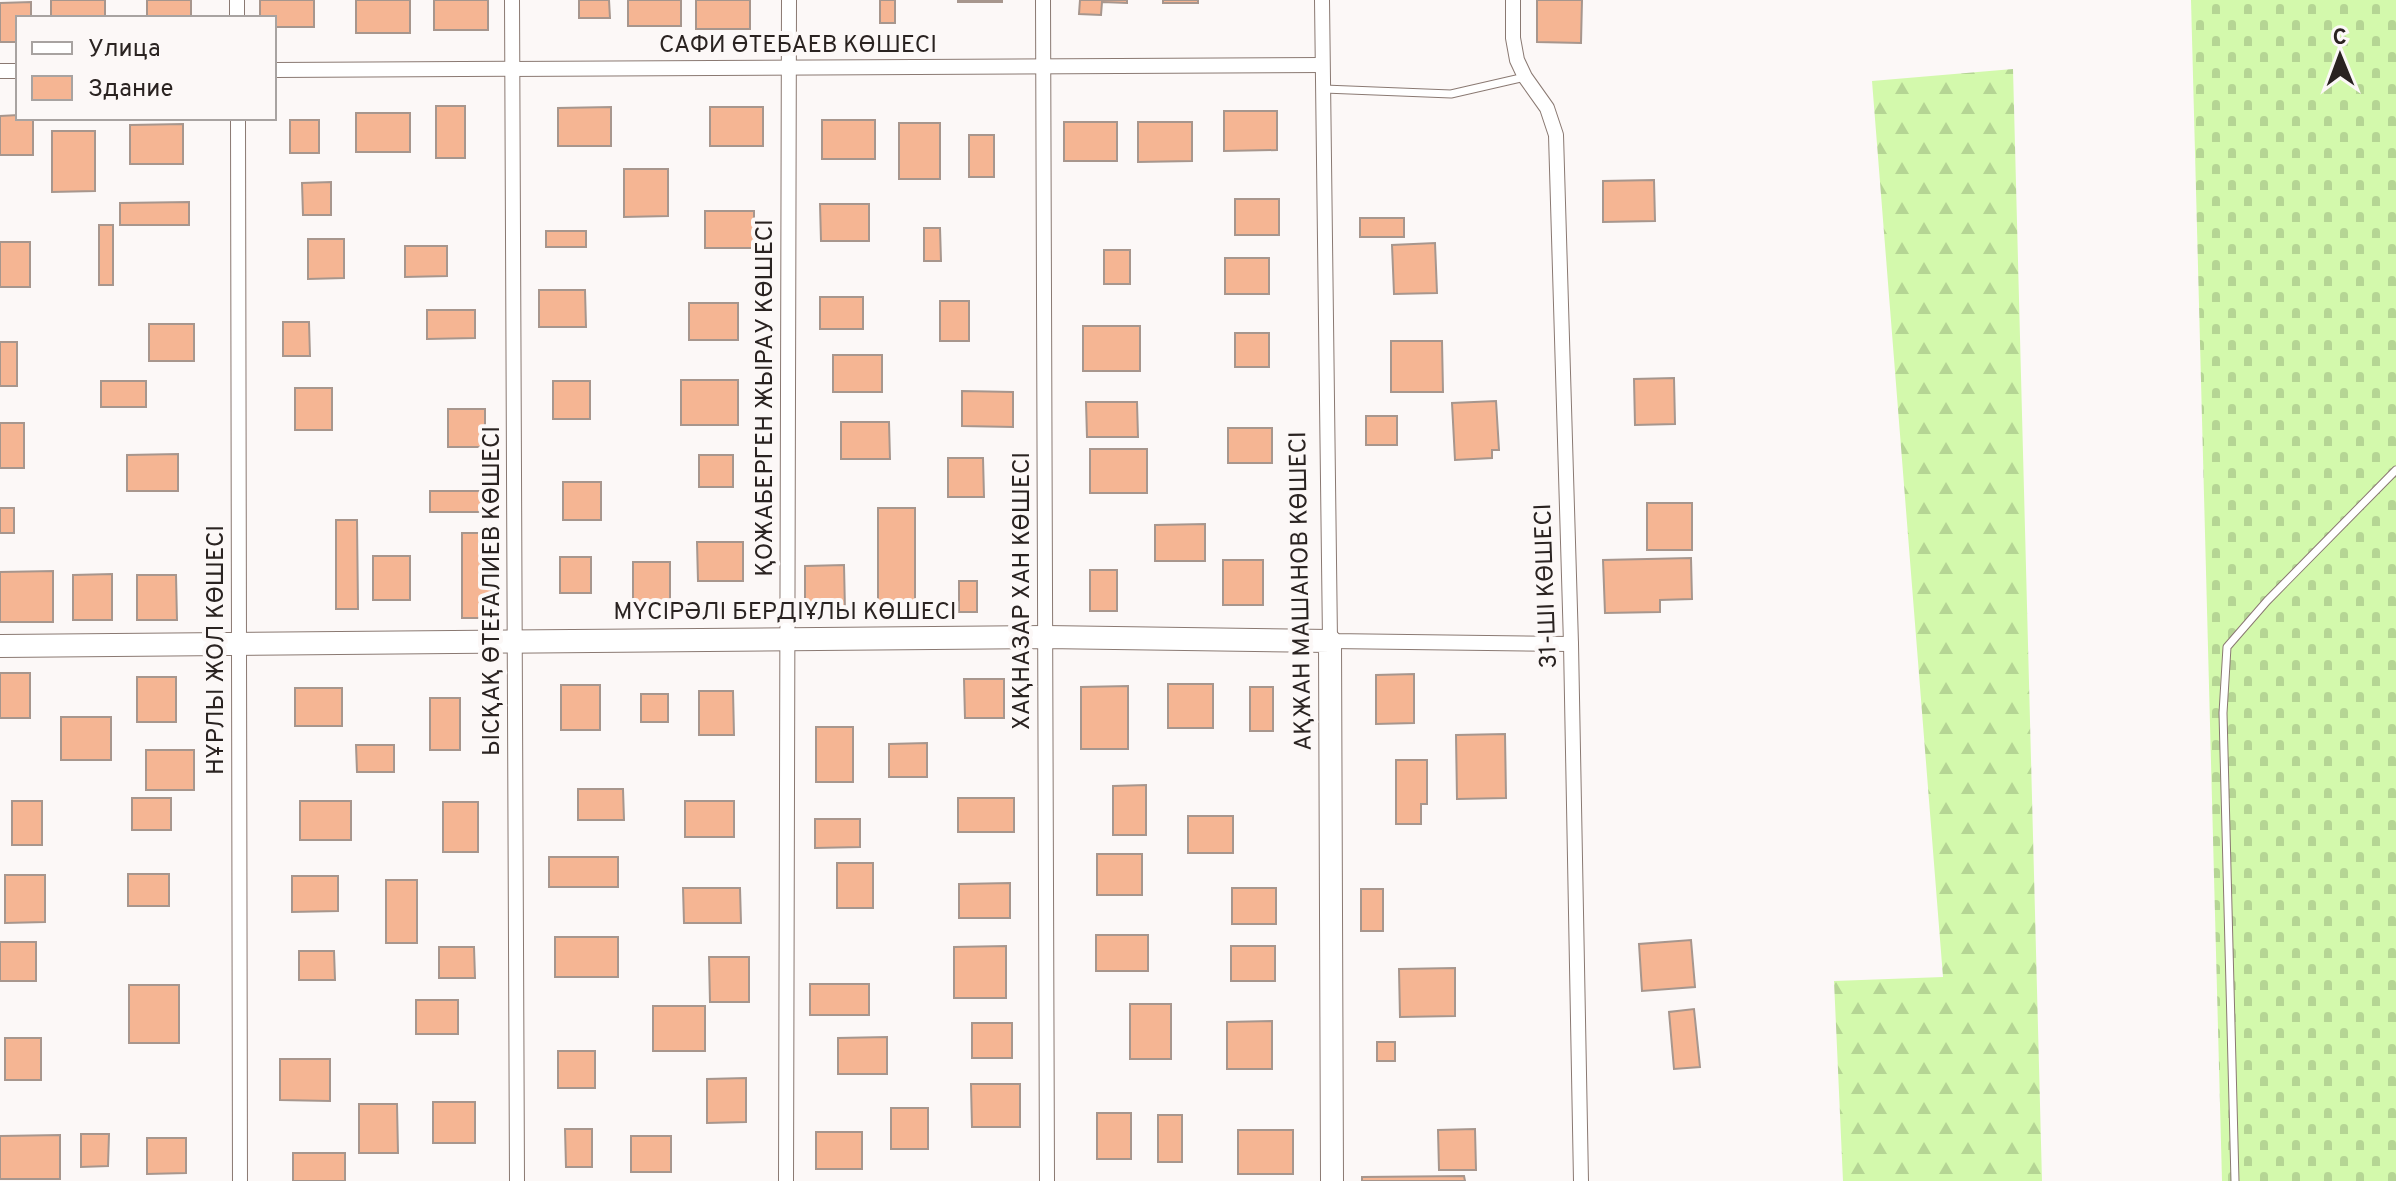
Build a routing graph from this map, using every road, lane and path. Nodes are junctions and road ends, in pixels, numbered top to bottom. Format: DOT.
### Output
graph roads {
  1 [pos="512,0"];
  2 [pos="789,0"];
  3 [pos="1043,0"];
  4 [pos="1322,0"];
  5 [pos="1513,0"];
  6 [pos="1322,65"];
  7 [pos="1043,67"];
  8 [pos="513,68"];
  9 [pos="789,68"];
  10 [pos="276,70"];
  11 [pos="1525,77"];
  12 [pos="1321,88"];
  13 [pos="238,120"];
  14 [pos="2396,470"];
  15 [pos="1045,637"];
  16 [pos="787,639"];
  17 [pos="515,641"];
  18 [pos="1330,641"];
  19 [pos="239,644"];
  20 [pos="1571,644"];
  21 [pos="0,646"];
  22 [pos="240,1181"];
  23 [pos="517,1181"];
  24 [pos="786,1181"];
  25 [pos="1047,1181"];
  26 [pos="1332,1181"];
  27 [pos="1581,1181"];
  28 [pos="2235,1181"];
  1 -- 8 [label="street, ЫСҚАҚ ӨТЕҒАЛИЕВ КӨШЕСІ"];
  2 -- 9 [label="street, ҚОЖАБЕРГЕН ЖЫРАУ КӨШЕСІ"];
  3 -- 7 [label="street, ХАҚНАЗАР ХАН КӨШЕСІ"];
  4 -- 6 [label="street, АҚЖАН МАШАНОВ КӨШЕСІ"];
  5 -- 11 [label="street, 31-ШІ КӨШЕСІ"];
  6 -- 7 [label="street, САФИ ӨТЕБАЕВ КӨШЕСІ"];
  6 -- 12 [label="street, АҚЖАН МАШАНОВ КӨШЕСІ"];
  7 -- 9 [label="street, САФИ ӨТЕБАЕВ КӨШЕСІ"];
  7 -- 15 [label="street, ХАҚНАЗАР ХАН КӨШЕСІ"];
  8 -- 9 [label="street, САФИ ӨТЕБАЕВ КӨШЕСІ"];
  8 -- 10 [label="street, САФИ ӨТЕБАЕВ КӨШЕСІ"];
  8 -- 17 [label="street, ЫСҚАҚ ӨТЕҒАЛИЕВ КӨШЕСІ"];
  9 -- 16 [label="street, ҚОЖАБЕРГЕН ЖЫРАУ КӨШЕСІ"];
  11 -- 12 [label="lane"];
  11 -- 20 [label="street, 31-ШІ КӨШЕСІ"];
  12 -- 18 [label="street, АҚЖАН МАШАНОВ КӨШЕСІ"];
  13 -- 19 [label="street, НҰРЛЫ ЖОЛ КӨШЕСІ"];
  14 -- 28 [label="lane"];
  15 -- 16 [label="street, МҮСІРӘЛІ БЕРДІҰЛЫ КӨШЕСІ"];
  15 -- 18 [label="street, МҮСІРӘЛІ БЕРДІҰЛЫ КӨШЕСІ"];
  15 -- 25 [label="street, ХАҚНАЗАР ХАН КӨШЕСІ"];
  16 -- 17 [label="street, МҮСІРӘЛІ БЕРДІҰЛЫ КӨШЕСІ"];
  16 -- 24 [label="street, ҚОЖАБЕРГЕН ЖЫРАУ КӨШЕСІ"];
  17 -- 19 [label="street, МҮСІРӘЛІ БЕРДІҰЛЫ КӨШЕСІ"];
  17 -- 23 [label="street, ЫСҚАҚ ӨТЕҒАЛИЕВ КӨШЕСІ"];
  18 -- 20 [label="street, МҮСІРӘЛІ БЕРДІҰЛЫ КӨШЕСІ"];
  18 -- 26 [label="street, АҚЖАН МАШАНОВ КӨШЕСІ"];
  19 -- 21 [label="street, МҮСІРӘЛІ БЕРДІҰЛЫ КӨШЕСІ"];
  19 -- 22 [label="street, НҰРЛЫ ЖОЛ КӨШЕСІ"];
  20 -- 27 [label="street, 31-ШІ КӨШЕСІ"];
}
